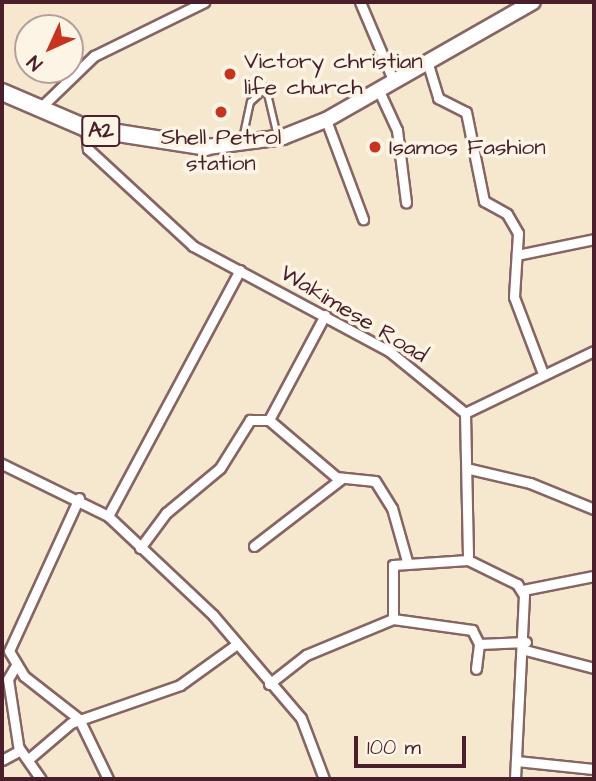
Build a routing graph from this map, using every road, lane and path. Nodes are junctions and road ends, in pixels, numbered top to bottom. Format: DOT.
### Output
graph roads {
  1 [pos="178,2"];
  2 [pos="204,2"];
  3 [pos="360,2"];
  4 [pos="533,2"];
  5 [pos="186,12"];
  6 [pos="426,61"];
  7 [pos="394,82"];
  8 [pos="379,91"];
  9 [pos="2,92"];
  10 [pos="2,102"];
  11 [pos="37,110"];
  12 [pos="326,120"];
  13 [pos="85,132"];
  14 [pos="278,138"];
  15 [pos="242,143"];
  16 [pos="207,147"];
  17 [pos="406,202"];
  18 [pos="363,219"];
  19 [pos="594,239"];
  20 [pos="517,255"];
  21 [pos="240,270"];
  22 [pos="324,315"];
  23 [pos="594,351"];
  24 [pos="542,371"];
  25 [pos="465,413"];
  26 [pos="269,420"];
  27 [pos="2,464"];
  28 [pos="470,469"];
  29 [pos="341,479"];
  30 [pos="79,498"];
  31 [pos="594,509"];
  32 [pos="108,516"];
  33 [pos="254,546"];
  34 [pos="140,548"];
  35 [pos="468,560"];
  36 [pos="407,561"];
  37 [pos="594,576"];
  38 [pos="523,590"];
  39 [pos="393,619"];
  40 [pos="237,644"];
  41 [pos="479,644"];
  42 [pos="525,646"];
  43 [pos="15,667"];
  44 [pos="594,668"];
  45 [pos="476,669"];
  46 [pos="269,684"];
  47 [pos="79,719"];
  48 [pos="19,748"];
  49 [pos="30,757"];
  50 [pos="2,760"];
  51 [pos="516,761"];
  52 [pos="594,769"];
  53 [pos="41,779"];
  54 [pos="108,779"];
  55 [pos="324,779"];
  56 [pos="515,779"];
  1 -- 5 [label="street"];
  2 -- 5 [label="street"];
  3 -- 7 [label="street"];
  4 -- 6 [label="main road, A2"];
  5 -- 11 [label="street"];
  6 -- 7 [label="main road, A2"];
  6 -- 20 [label="street"];
  7 -- 8 [label="main road, A2"];
  8 -- 12 [label="main road, A2"];
  8 -- 17 [label="street"];
  9 -- 11 [label="highway, A2"];
  10 -- 13 [label="highway, A2"];
  11 -- 13 [label="highway, A2"];
  12 -- 14 [label="main road, A2"];
  12 -- 18 [label="street"];
  13 -- 16 [label="highway, A2"];
  13 -- 21 [label="street, Wakimese Road"];
  14 -- 15 [label="main road, A2"];
  14 -- 15 [label="lane"];
  15 -- 16 [label="main road, A2"];
  19 -- 20 [label="street"];
  20 -- 24 [label="street"];
  21 -- 22 [label="street, Wakimese Road"];
  21 -- 32 [label="street"];
  22 -- 25 [label="street, Wakimese Road"];
  22 -- 26 [label="street"];
  23 -- 24 [label="street"];
  24 -- 25 [label="street"];
  25 -- 28 [label="street"];
  26 -- 29 [label="street"];
  26 -- 34 [label="street"];
  27 -- 30 [label="street"];
  28 -- 31 [label="street"];
  28 -- 35 [label="street"];
  29 -- 33 [label="street"];
  29 -- 36 [label="street"];
  30 -- 32 [label="street"];
  30 -- 43 [label="street"];
  32 -- 34 [label="street"];
  34 -- 40 [label="street"];
  35 -- 36 [label="street"];
  35 -- 38 [label="street"];
  36 -- 39 [label="street"];
  37 -- 38 [label="street"];
  38 -- 42 [label="street"];
  39 -- 41 [label="street"];
  39 -- 46 [label="street"];
  40 -- 46 [label="street"];
  40 -- 47 [label="street"];
  41 -- 42 [label="street"];
  41 -- 45 [label="street"];
  42 -- 44 [label="street"];
  42 -- 51 [label="street"];
  43 -- 47 [label="street"];
  43 -- 48 [label="street"];
  46 -- 55 [label="street"];
  47 -- 49 [label="street"];
  47 -- 54 [label="street"];
  48 -- 49 [label="street"];
  48 -- 50 [label="street"];
  49 -- 53 [label="street"];
  51 -- 52 [label="street"];
  51 -- 56 [label="street"];
}
